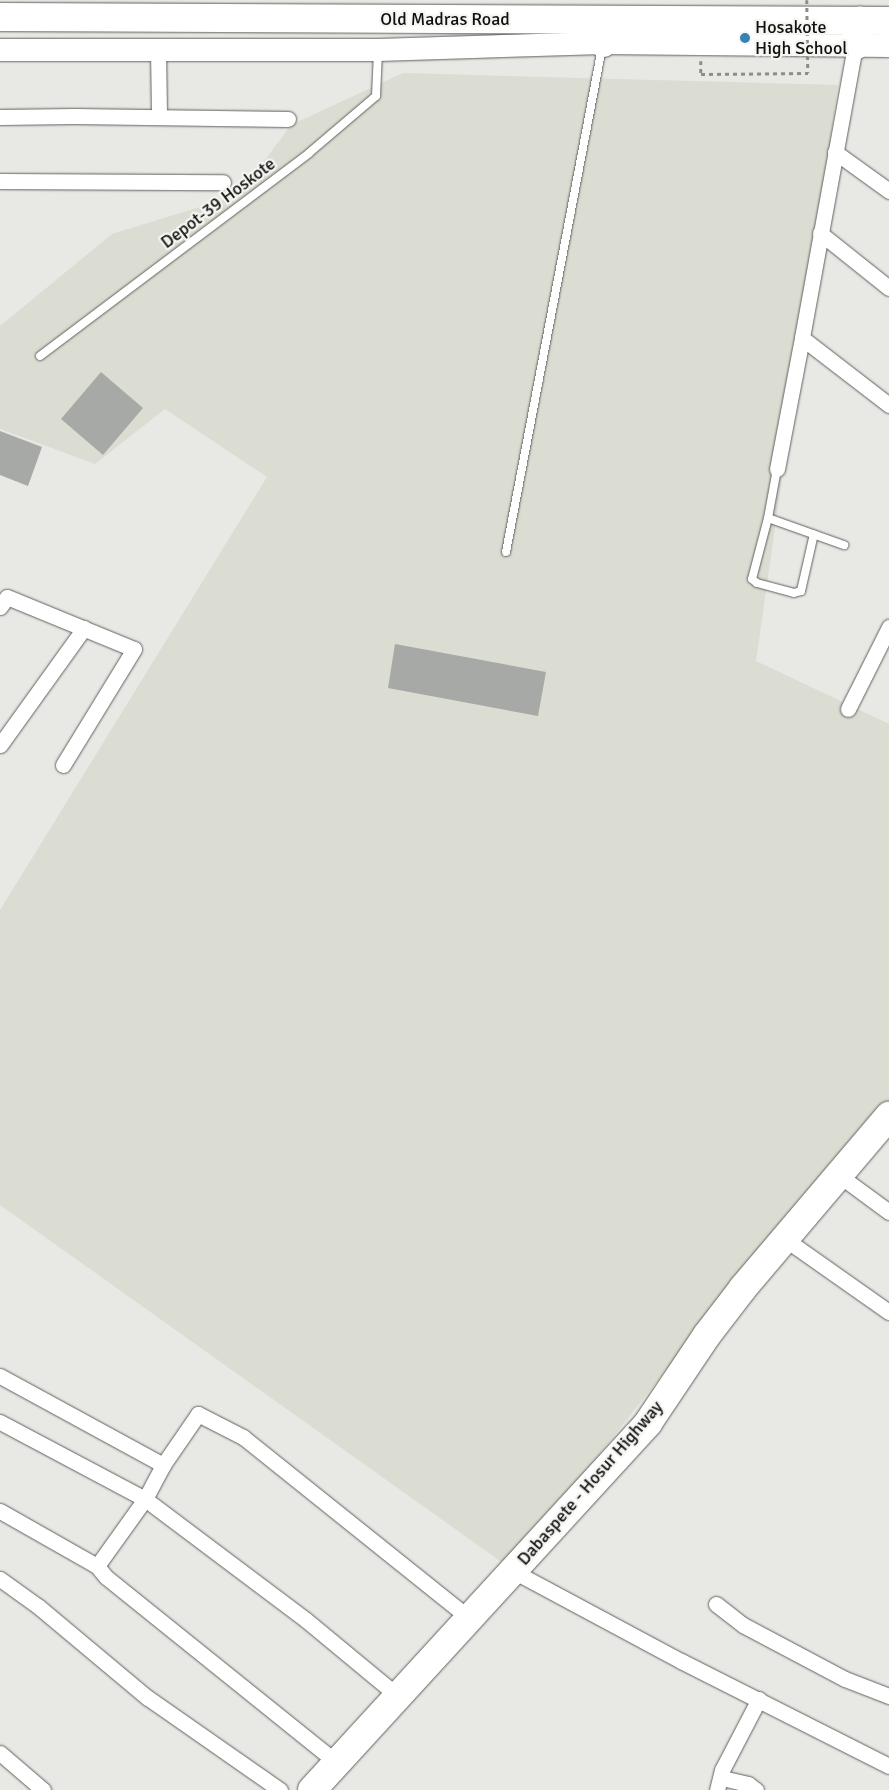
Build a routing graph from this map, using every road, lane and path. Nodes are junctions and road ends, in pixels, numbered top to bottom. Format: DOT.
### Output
graph roads {
  1 [pos="806,0"];
  2 [pos="0,17"];
  3 [pos="889,21"];
  4 [pos="604,32"];
  5 [pos="858,33"];
  6 [pos="889,46"];
  7 [pos="0,50"];
  8 [pos="158,50"];
  9 [pos="378,50"];
  10 [pos="701,74"];
  11 [pos="159,117"];
  12 [pos="0,118"];
  13 [pos="288,119"];
  14 [pos="836,152"];
  15 [pos="0,181"];
  16 [pos="223,182"];
  17 [pos="889,191"];
  18 [pos="820,233"];
  19 [pos="889,288"];
  20 [pos="802,338"];
  21 [pos="40,356"];
  22 [pos="889,404"];
  23 [pos="777,469"];
  24 [pos="768,518"];
  25 [pos="814,534"];
  26 [pos="844,545"];
  27 [pos="506,552"];
  28 [pos="0,607"];
  29 [pos="889,627"];
  30 [pos="84,628"];
  31 [pos="848,709"];
  32 [pos="0,745"];
  33 [pos="63,765"];
  34 [pos="889,1116"];
  35 [pos="840,1176"];
  36 [pos="889,1212"];
  37 [pos="786,1239"];
  38 [pos="889,1312"];
  39 [pos="0,1376"];
  40 [pos="0,1422"];
  41 [pos="163,1465"];
  42 [pos="145,1499"];
  43 [pos="0,1511"];
  44 [pos="97,1566"];
  45 [pos="513,1572"];
  46 [pos="0,1579"];
  47 [pos="716,1604"];
  48 [pos="470,1619"];
  49 [pos="889,1696"];
  50 [pos="399,1697"];
  51 [pos="759,1699"];
  52 [pos="0,1753"];
  53 [pos="337,1764"];
  54 [pos="889,1766"];
  55 [pos="719,1784"];
  56 [pos="43,1790"];
  57 [pos="280,1790"];
  58 [pos="312,1790"];
  59 [pos="756,1790"];
  1 -- 10 [label="path, bridge"];
  2 -- 4 [label="highway, Old Madras Road"];
  3 -- 5 [label="highway, Old Madras Road"];
  4 -- 5 [label="highway, Old Madras Road"];
  4 -- 9 [label="street"];
  4 -- 27 [label="lane"];
  5 -- 6 [label="street"];
  5 -- 14 [label="street"];
  7 -- 8 [label="street"];
  8 -- 9 [label="street"];
  8 -- 11 [label="street"];
  9 -- 21 [label="lane, Depot-39 Hoskote"];
  11 -- 12 [label="street"];
  11 -- 13 [label="street"];
  14 -- 17 [label="street"];
  14 -- 18 [label="street"];
  15 -- 16 [label="street"];
  18 -- 19 [label="street"];
  18 -- 20 [label="street"];
  20 -- 22 [label="street"];
  20 -- 23 [label="street"];
  23 -- 24 [label="lane"];
  24 -- 25 [label="lane"];
  24 -- 25 [label="lane"];
  25 -- 26 [label="lane"];
  28 -- 30 [label="street"];
  29 -- 31 [label="street"];
  30 -- 32 [label="street"];
  30 -- 33 [label="street"];
  34 -- 35 [label="highway, Dabaspete - Hosur Highway"];
  35 -- 36 [label="street"];
  35 -- 37 [label="highway, Dabaspete - Hosur Highway"];
  37 -- 38 [label="street"];
  37 -- 45 [label="highway, Dabaspete - Hosur Highway"];
  39 -- 41 [label="street"];
  40 -- 42 [label="street"];
  41 -- 42 [label="street"];
  41 -- 48 [label="street"];
  42 -- 44 [label="street"];
  42 -- 50 [label="street"];
  43 -- 44 [label="street"];
  44 -- 53 [label="street"];
  45 -- 48 [label="highway, Dabaspete - Hosur Highway"];
  45 -- 51 [label="street"];
  46 -- 57 [label="street"];
  47 -- 49 [label="street"];
  48 -- 50 [label="highway, Dabaspete - Hosur Highway"];
  50 -- 53 [label="highway, Dabaspete - Hosur Highway"];
  51 -- 54 [label="street"];
  51 -- 55 [label="street"];
  52 -- 56 [label="street"];
  53 -- 58 [label="highway, Dabaspete - Hosur Highway"];
  55 -- 59 [label="street"];
}
